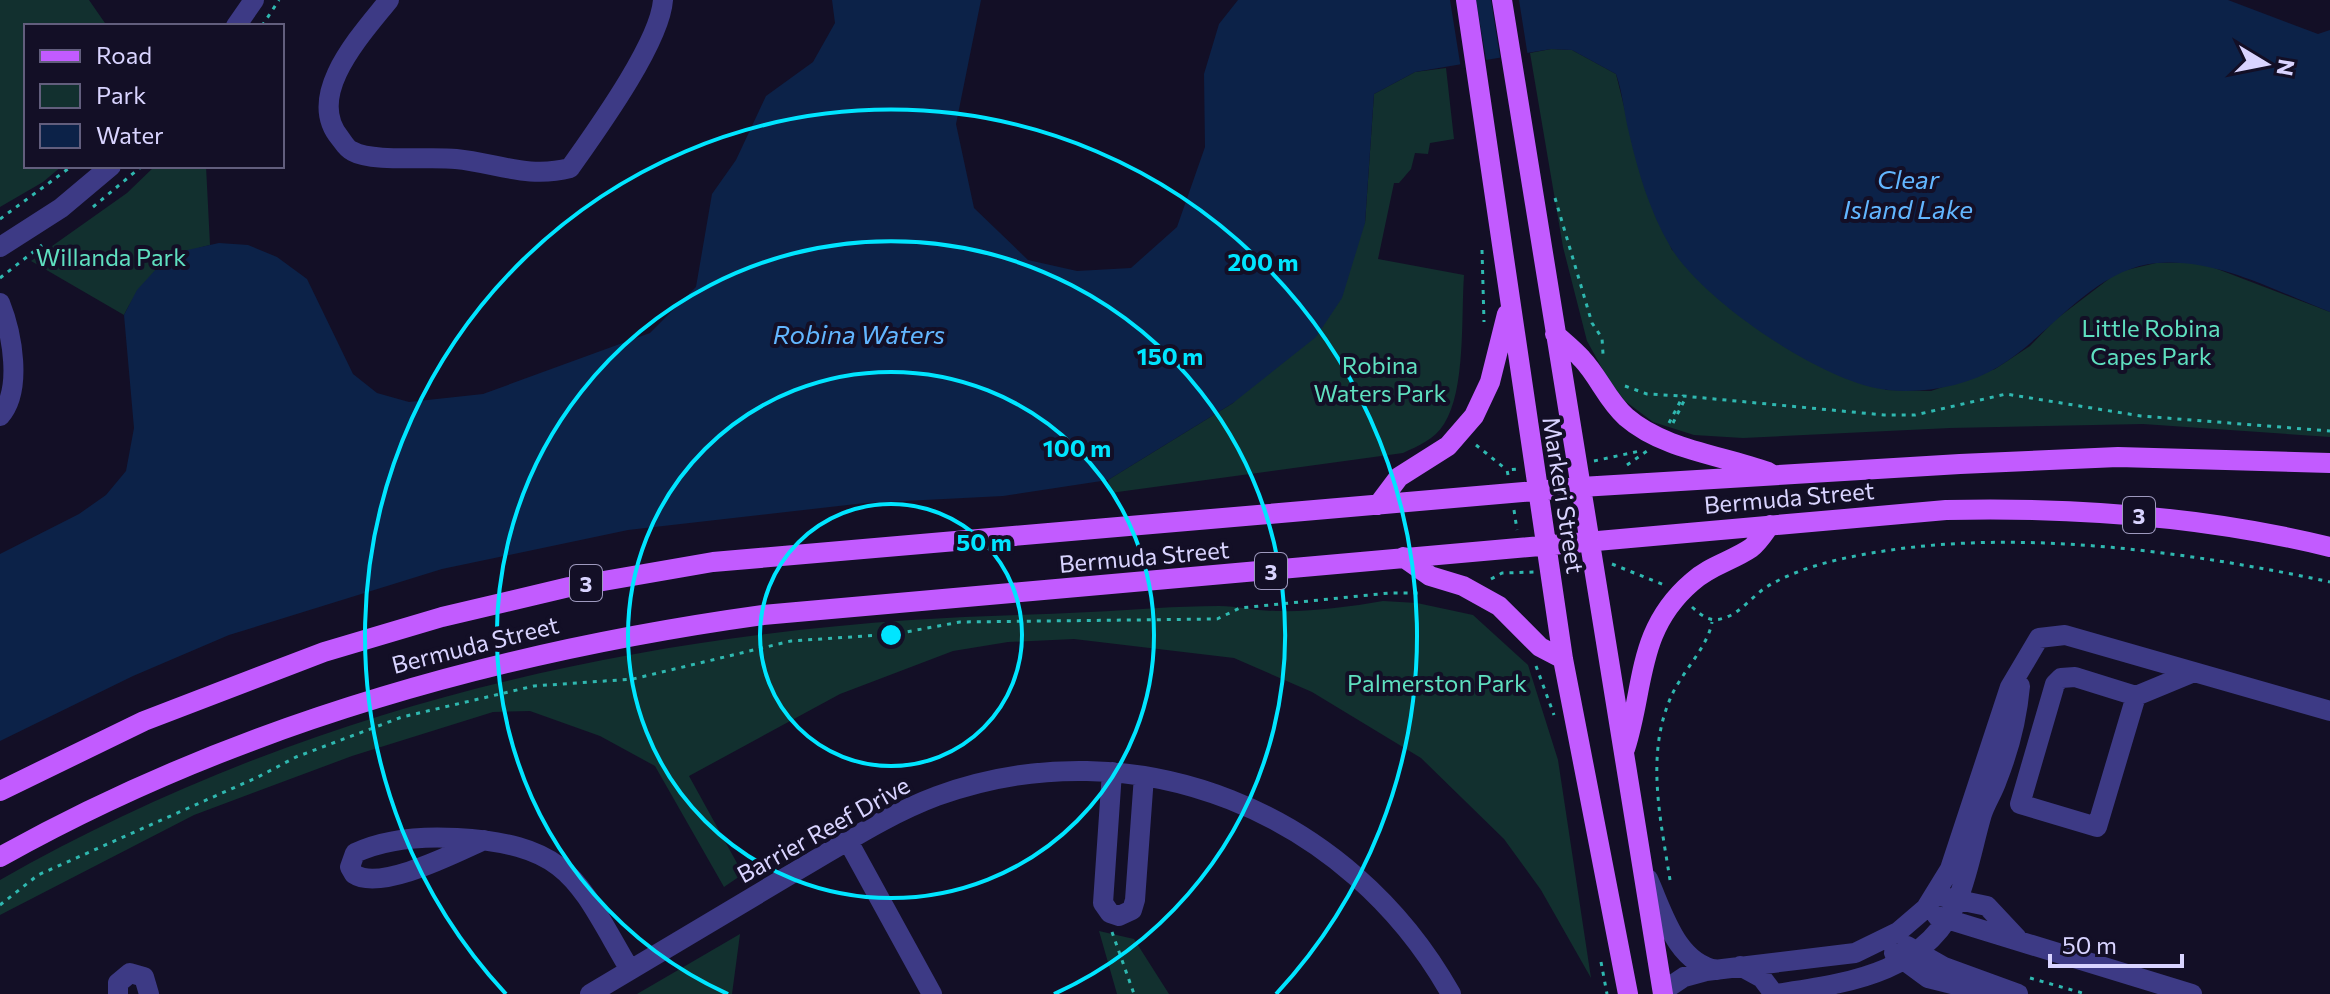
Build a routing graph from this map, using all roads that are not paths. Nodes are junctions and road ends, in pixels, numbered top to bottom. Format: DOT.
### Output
graph roads {
  1 [pos="254,0"];
  2 [pos="389,0"];
  3 [pos="663,0"];
  4 [pos="1466,0"];
  5 [pos="1502,0"];
  6 [pos="237,24"];
  7 [pos="109,168"];
  8 [pos="0,247"];
  9 [pos="0,303"];
  10 [pos="1509,306"];
  11 [pos="1555,334"];
  12 [pos="0,416"];
  13 [pos="2330,463"];
  14 [pos="1776,476"];
  15 [pos="1581,487"];
  16 [pos="1538,491"];
  17 [pos="1378,505"];
  18 [pos="1770,525"];
  19 [pos="1590,541"];
  20 [pos="1546,545"];
  21 [pos="2330,547"];
  22 [pos="1403,557"];
  23 [pos="1563,659"];
  24 [pos="2022,667"];
  25 [pos="2194,672"];
  26 [pos="2136,696"];
  27 [pos="2330,711"];
  28 [pos="1623,754"];
  29 [pos="1112,772"];
  30 [pos="1144,776"];
  31 [pos="0,791"];
  32 [pos="2020,804"];
  33 [pos="1978,829"];
  34 [pos="484,840"];
  35 [pos="848,841"];
  36 [pos="0,857"];
  37 [pos="1641,864"];
  38 [pos="1958,897"];
  39 [pos="1930,903"];
  40 [pos="1946,920"];
  41 [pos="2017,938"];
  42 [pos="1883,941"];
  43 [pos="1911,956"];
  44 [pos="1740,966"];
  45 [pos="630,970"];
  46 [pos="1717,970"];
  47 [pos="1662,993"];
  48 [pos="118,994"];
  49 [pos="149,994"];
  50 [pos="590,994"];
  51 [pos="932,994"];
  52 [pos="1451,994"];
  53 [pos="1628,994"];
  54 [pos="1775,994"];
  55 [pos="1995,994"];
  56 [pos="2018,994"];
  57 [pos="2192,994"];
  1 -- 6 [label="street"];
  2 -- 3 [label="street"];
  4 -- 10 [label="main road, Markeri Street"];
  5 -- 11 [label="main road, Markeri Street"];
  7 -- 8 [label="street"];
  9 -- 12 [label="street"];
  10 -- 16 [label="main road, Markeri Street"];
  10 -- 17 [label="main road"];
  11 -- 14 [label="main road"];
  11 -- 15 [label="main road, Markeri Street"];
  13 -- 14 [label="main road, Bermuda Street / 3"];
  14 -- 15 [label="main road, Bermuda Street / 3"];
  15 -- 16 [label="main road, Bermuda Street / 3"];
  15 -- 19 [label="main road, Markeri Street"];
  16 -- 17 [label="main road, Bermuda Street / 3"];
  16 -- 20 [label="main road, Markeri Street"];
  17 -- 31 [label="main road, Bermuda Street / 3"];
  18 -- 19 [label="main road, Bermuda Street / 3"];
  18 -- 21 [label="main road, Bermuda Street / 3"];
  18 -- 28 [label="main road"];
  19 -- 20 [label="main road, Bermuda Street / 3"];
  19 -- 28 [label="main road, Markeri Street"];
  20 -- 22 [label="main road, Bermuda Street / 3"];
  20 -- 23 [label="main road, Markeri Street"];
  22 -- 23 [label="main road"];
  22 -- 36 [label="main road, Bermuda Street / 3"];
  23 -- 53 [label="main road, Markeri Street"];
  24 -- 25 [label="street"];
  24 -- 33 [label="street"];
  24 -- 39 [label="street"];
  25 -- 26 [label="street"];
  25 -- 27 [label="street"];
  26 -- 32 [label="street"];
  26 -- 32 [label="street"];
  28 -- 37 [label="main road, Markeri Street"];
  29 -- 30 [label="street, Barrier Reef Drive"];
  29 -- 30 [label="street"];
  29 -- 35 [label="street, Barrier Reef Drive"];
  30 -- 52 [label="street, Barrier Reef Drive"];
  32 -- 33 [label="street"];
  33 -- 38 [label="street"];
  34 -- 34 [label="street"];
  34 -- 45 [label="street"];
  35 -- 45 [label="street, Barrier Reef Drive"];
  35 -- 51 [label="street"];
  37 -- 46 [label="street"];
  37 -- 47 [label="main road, Markeri Street"];
  38 -- 39 [label="street"];
  38 -- 40 [label="street"];
  38 -- 41 [label="street"];
  39 -- 40 [label="street"];
  39 -- 42 [label="street"];
  40 -- 41 [label="street"];
  40 -- 43 [label="street"];
  41 -- 57 [label="street"];
  42 -- 43 [label="street"];
  42 -- 44 [label="street"];
  43 -- 54 [label="street"];
  43 -- 55 [label="street"];
  43 -- 56 [label="street"];
  44 -- 46 [label="street"];
  44 -- 54 [label="street"];
  45 -- 50 [label="street, Barrier Reef Drive"];
  46 -- 47 [label="street"];
  48 -- 49 [label="street"];
}
